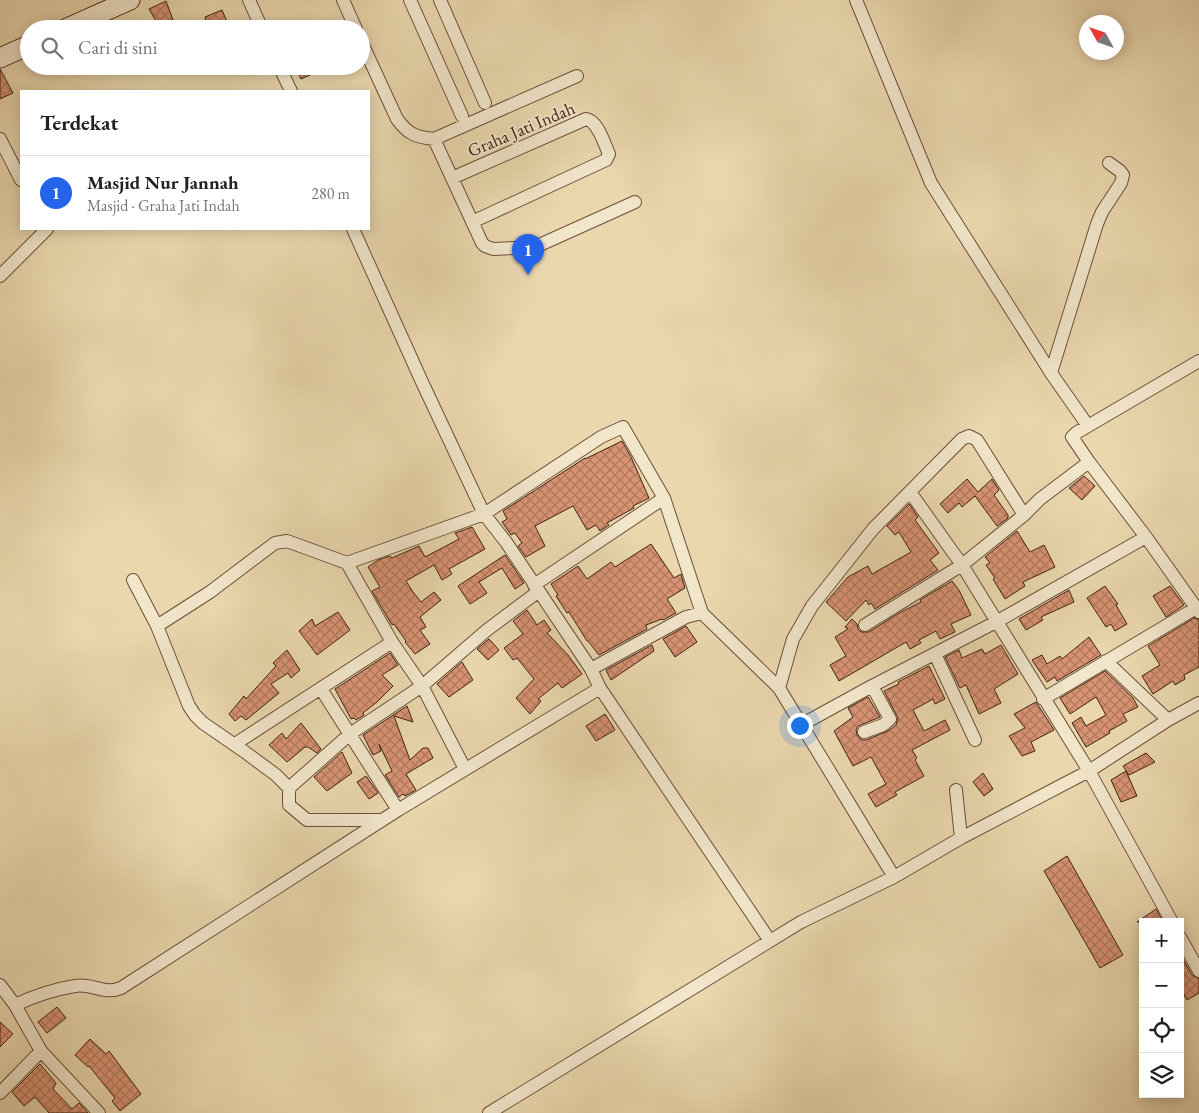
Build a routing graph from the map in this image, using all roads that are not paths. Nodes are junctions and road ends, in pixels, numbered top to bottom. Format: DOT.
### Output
graph roads {
  1 [pos="130,0"];
  2 [pos="249,0"];
  3 [pos="342,0"];
  4 [pos="410,0"];
  5 [pos="440,0"];
  6 [pos="856,0"];
  7 [pos="85,20"];
  8 [pos="258,20"];
  9 [pos="352,20"];
  10 [pos="20,49"];
  11 [pos="0,58"];
  12 [pos="370,61"];
  13 [pos="283,75"];
  14 [pos="577,76"];
  15 [pos="291,90"];
  16 [pos="485,103"];
  17 [pos="462,116"];
  18 [pos="434,139"];
  19 [pos="2,148"];
  20 [pos="1109,163"];
  21 [pos="20,178"];
  22 [pos="452,178"];
  23 [pos="635,202"];
  24 [pos="472,222"];
  25 [pos="46,230"];
  26 [pos="354,230"];
  27 [pos="0,276"];
  28 [pos="1199,361"];
  29 [pos="1051,373"];
  30 [pos="1088,426"];
  31 [pos="1089,462"];
  32 [pos="910,492"];
  33 [pos="664,498"];
  34 [pos="484,514"];
  35 [pos="1024,514"];
  36 [pos="1146,537"];
  37 [pos="347,563"];
  38 [pos="962,565"];
  39 [pos="133,580"];
  40 [pos="537,588"];
  41 [pos="1198,610"];
  42 [pos="702,613"];
  43 [pos="996,622"];
  44 [pos="865,625"];
  45 [pos="157,626"];
  46 [pos="392,642"];
  47 [pos="935,654"];
  48 [pos="1106,660"];
  49 [pos="590,669"];
  50 [pos="422,686"];
  51 [pos="872,686"];
  52 [pos="321,688"];
  53 [pos="600,688"];
  54 [pos="779,688"];
  55 [pos="1043,699"];
  56 [pos="1199,704"];
  57 [pos="1168,720"];
  58 [pos="801,725"];
  59 [pos="864,732"];
  60 [pos="350,734"];
  61 [pos="975,740"];
  62 [pos="235,744"];
  63 [pos="464,769"];
  64 [pos="1089,771"];
  65 [pos="289,788"];
  66 [pos="956,790"];
  67 [pos="398,810"];
  68 [pos="382,820"];
  69 [pos="961,838"];
  70 [pos="894,877"];
  71 [pos="1170,918"];
  72 [pos="770,941"];
  73 [pos="1184,944"];
  74 [pos="1199,972"];
  75 [pos="0,985"];
  76 [pos="15,1005"];
  77 [pos="42,1051"];
  78 [pos="0,1093"];
  79 [pos="99,1113"];
  80 [pos="489,1113"];
  1 -- 7 [label="street"];
  2 -- 8 [label="street"];
  3 -- 9 [label="street"];
  4 -- 17 [label="street"];
  5 -- 16 [label="street"];
  6 -- 29 [label="street"];
  10 -- 11 [label="street"];
  12 -- 18 [label="street"];
  13 -- 15 [label="street"];
  14 -- 18 [label="street, Graha Jati Indah"];
  18 -- 22 [label="street, Graha Jati Indah"];
  19 -- 21 [label="street"];
  20 -- 29 [label="street"];
  22 -- 24 [label="street, Graha Jati Indah"];
  22 -- 24 [label="street, Graha Jati Indah"];
  23 -- 24 [label="street, Graha Jati Indah"];
  25 -- 27 [label="street"];
  26 -- 34 [label="street"];
  28 -- 30 [label="street"];
  29 -- 30 [label="street"];
  30 -- 31 [label="street"];
  31 -- 35 [label="street"];
  31 -- 36 [label="street"];
  32 -- 35 [label="street"];
  32 -- 38 [label="street"];
  32 -- 54 [label="street"];
  33 -- 34 [label="street"];
  33 -- 40 [label="street"];
  33 -- 42 [label="street"];
  34 -- 37 [label="street"];
  34 -- 40 [label="street"];
  35 -- 38 [label="street"];
  36 -- 41 [label="street"];
  36 -- 43 [label="street"];
  37 -- 45 [label="street"];
  37 -- 46 [label="street"];
  38 -- 43 [label="street"];
  38 -- 44 [label="street"];
  39 -- 45 [label="street"];
  40 -- 49 [label="street"];
  40 -- 50 [label="street"];
  41 -- 48 [label="street"];
  42 -- 49 [label="street"];
  42 -- 54 [label="street"];
  43 -- 47 [label="street"];
  43 -- 55 [label="street"];
  45 -- 62 [label="street"];
  46 -- 50 [label="street"];
  46 -- 52 [label="street"];
  47 -- 51 [label="street"];
  47 -- 61 [label="street"];
  48 -- 55 [label="street"];
  48 -- 57 [label="street"];
  49 -- 53 [label="street"];
  50 -- 60 [label="street"];
  50 -- 63 [label="street"];
  51 -- 58 [label="street"];
  51 -- 59 [label="street"];
  52 -- 60 [label="street"];
  52 -- 62 [label="street"];
  53 -- 63 [label="street"];
  53 -- 72 [label="street"];
  54 -- 58 [label="street"];
  55 -- 64 [label="street"];
  56 -- 57 [label="street"];
  57 -- 64 [label="street"];
  58 -- 70 [label="street"];
  60 -- 65 [label="street"];
  60 -- 67 [label="street"];
  62 -- 65 [label="street"];
  63 -- 67 [label="street"];
  64 -- 69 [label="street"];
  64 -- 71 [label="street"];
  65 -- 68 [label="street"];
  66 -- 69 [label="street"];
  67 -- 68 [label="street"];
  68 -- 76 [label="street"];
  69 -- 70 [label="street"];
  70 -- 72 [label="street"];
  72 -- 80 [label="street"];
  73 -- 74 [label="street"];
  75 -- 76 [label="street"];
  76 -- 77 [label="street"];
  77 -- 78 [label="street"];
  77 -- 79 [label="street"];
}
